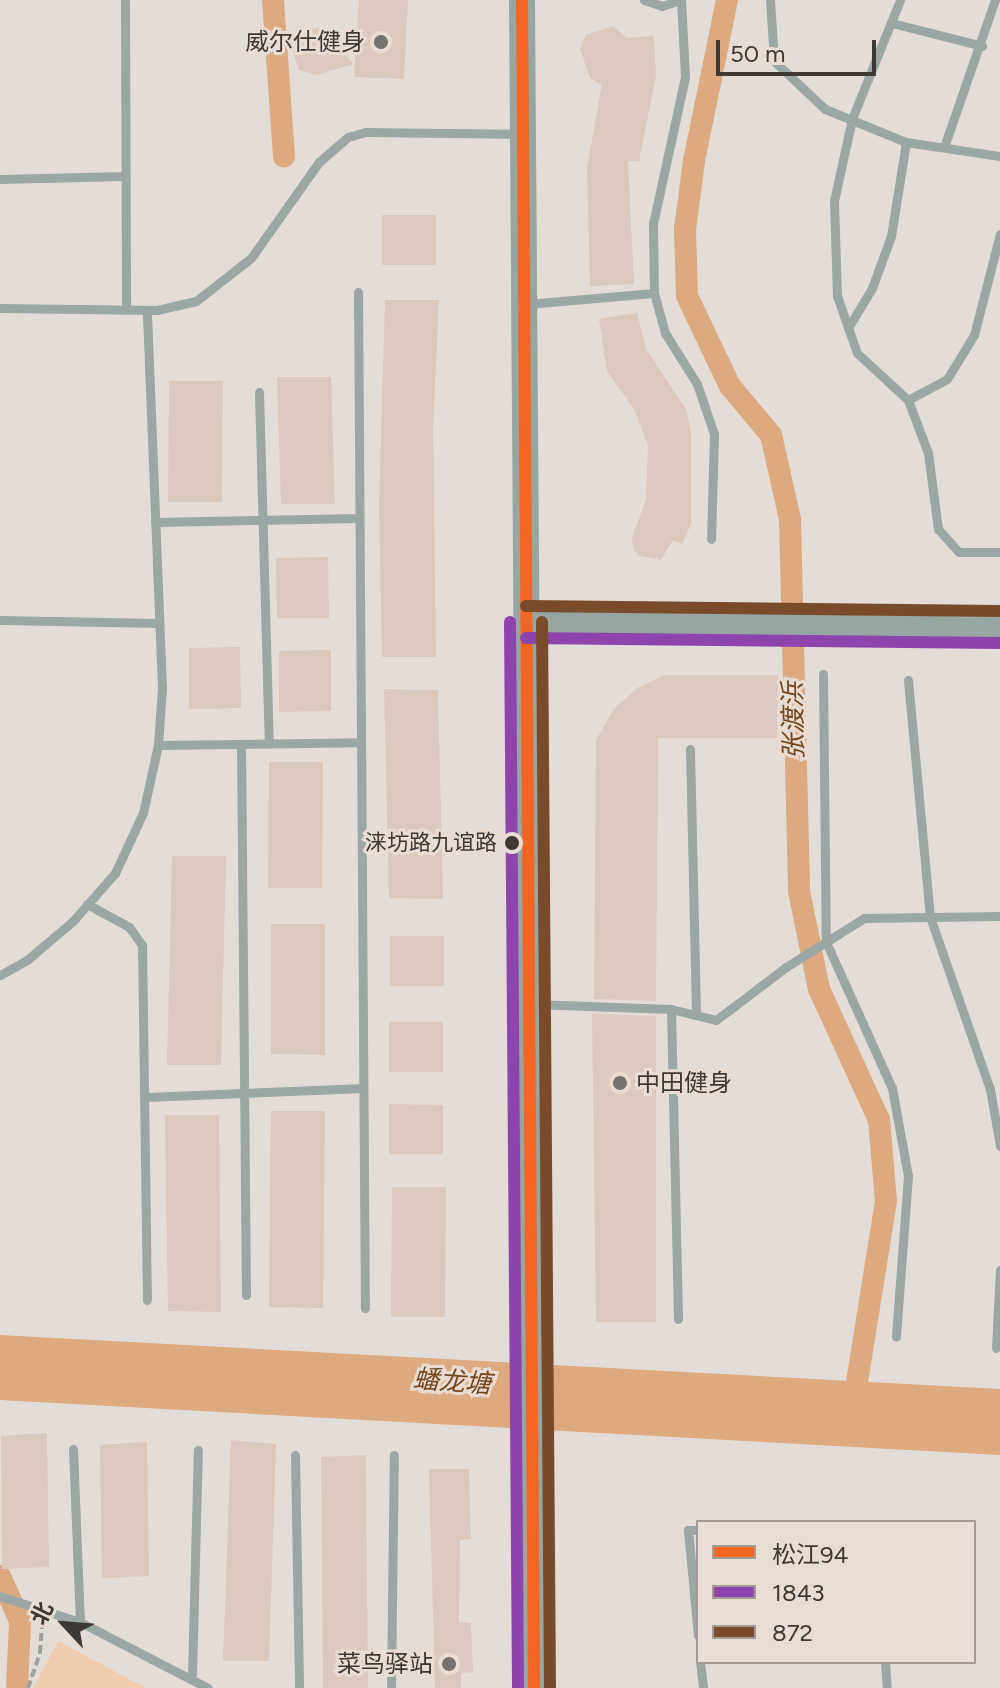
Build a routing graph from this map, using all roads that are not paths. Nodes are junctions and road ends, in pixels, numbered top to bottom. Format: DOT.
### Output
graph roads {
  1 [pos="125,0"];
  2 [pos="522,0"];
  3 [pos="644,0"];
  4 [pos="681,0"];
  5 [pos="770,0"];
  6 [pos="900,0"];
  7 [pos="995,0"];
  8 [pos="892,23"];
  9 [pos="982,46"];
  10 [pos="852,119"];
  11 [pos="522,134"];
  12 [pos="906,142"];
  13 [pos="944,147"];
  14 [pos="1000,156"];
  15 [pos="125,176"];
  16 [pos="0,179"];
  17 [pos="1000,234"];
  18 [pos="358,292"];
  19 [pos="654,293"];
  20 [pos="524,305"];
  21 [pos="0,308"];
  22 [pos="126,309"];
  23 [pos="147,310"];
  24 [pos="848,328"];
  25 [pos="259,392"];
  26 [pos="908,400"];
  27 [pos="359,518"];
  28 [pos="263,520"];
  29 [pos="155,522"];
  30 [pos="711,539"];
  31 [pos="1000,552"];
  32 [pos="0,620"];
  33 [pos="526,622"];
  34 [pos="159,623"];
  35 [pos="1000,627"];
  36 [pos="823,674"];
  37 [pos="908,680"];
  38 [pos="361,742"];
  39 [pos="269,743"];
  40 [pos="241,744"];
  41 [pos="158,745"];
  42 [pos="690,749"];
  43 [pos="87,904"];
  44 [pos="1000,916"];
  45 [pos="930,917"];
  46 [pos="826,942"];
  47 [pos="0,975"];
  48 [pos="529,1004"];
  49 [pos="671,1009"];
  50 [pos="696,1015"];
  51 [pos="363,1088"];
  52 [pos="244,1093"];
  53 [pos="146,1097"];
  54 [pos="1000,1146"];
  55 [pos="1000,1270"];
  56 [pos="246,1295"];
  57 [pos="147,1300"];
  58 [pos="365,1308"];
  59 [pos="678,1319"];
  60 [pos="896,1337"];
  61 [pos="996,1348"];
  62 [pos="73,1449"];
  63 [pos="198,1450"];
  64 [pos="295,1455"];
  65 [pos="394,1455"];
  66 [pos="696,1530"];
  67 [pos="0,1596"];
  68 [pos="696,1615"];
  69 [pos="80,1622"];
  70 [pos="700,1664"];
  71 [pos="885,1664"];
  72 [pos="192,1675"];
  73 [pos="208,1688"];
  74 [pos="299,1688"];
  75 [pos="391,1688"];
  76 [pos="534,1688"];
  77 [pos="703,1688"];
  78 [pos="887,1688"];
  1 -- 15 [label="lane"];
  2 -- 11 [label="street"];
  3 -- 4 [label="lane"];
  4 -- 19 [label="lane"];
  5 -- 10 [label="lane"];
  6 -- 8 [label="lane"];
  7 -- 9 [label="lane"];
  8 -- 9 [label="lane"];
  8 -- 10 [label="lane"];
  9 -- 13 [label="lane"];
  10 -- 12 [label="lane"];
  10 -- 24 [label="lane"];
  11 -- 20 [label="street"];
  11 -- 23 [label="lane"];
  12 -- 13 [label="lane"];
  12 -- 24 [label="lane"];
  13 -- 14 [label="lane"];
  15 -- 16 [label="lane"];
  15 -- 22 [label="lane"];
  17 -- 26 [label="lane"];
  18 -- 27 [label="lane"];
  19 -- 20 [label="lane"];
  19 -- 30 [label="lane"];
  20 -- 33 [label="street"];
  21 -- 22 [label="lane"];
  22 -- 23 [label="lane"];
  23 -- 29 [label="lane"];
  24 -- 26 [label="lane"];
  25 -- 28 [label="lane"];
  26 -- 31 [label="lane"];
  27 -- 28 [label="lane"];
  27 -- 38 [label="lane"];
  28 -- 29 [label="lane"];
  28 -- 39 [label="lane"];
  29 -- 34 [label="lane"];
  32 -- 34 [label="lane"];
  33 -- 35 [label="street"];
  33 -- 48 [label="street"];
  34 -- 41 [label="lane"];
  36 -- 46 [label="lane"];
  37 -- 45 [label="lane"];
  38 -- 39 [label="lane"];
  38 -- 51 [label="lane"];
  39 -- 40 [label="lane"];
  40 -- 41 [label="lane"];
  40 -- 52 [label="lane"];
  41 -- 43 [label="lane"];
  42 -- 50 [label="lane"];
  43 -- 47 [label="lane"];
  43 -- 53 [label="lane"];
  44 -- 45 [label="lane"];
  45 -- 46 [label="lane"];
  45 -- 54 [label="lane"];
  46 -- 50 [label="lane"];
  46 -- 60 [label="lane"];
  48 -- 49 [label="lane"];
  48 -- 76 [label="street"];
  49 -- 50 [label="lane"];
  49 -- 59 [label="lane"];
  51 -- 52 [label="lane"];
  51 -- 58 [label="lane"];
  52 -- 53 [label="lane"];
  52 -- 56 [label="lane"];
  53 -- 57 [label="lane"];
  55 -- 61 [label="lane"];
  62 -- 69 [label="lane"];
  63 -- 72 [label="lane"];
  64 -- 74 [label="lane"];
  65 -- 75 [label="lane"];
  66 -- 68 [label="lane"];
  67 -- 69 [label="lane"];
  69 -- 72 [label="lane"];
  70 -- 77 [label="lane"];
  71 -- 78 [label="lane"];
  72 -- 73 [label="lane"];
}
